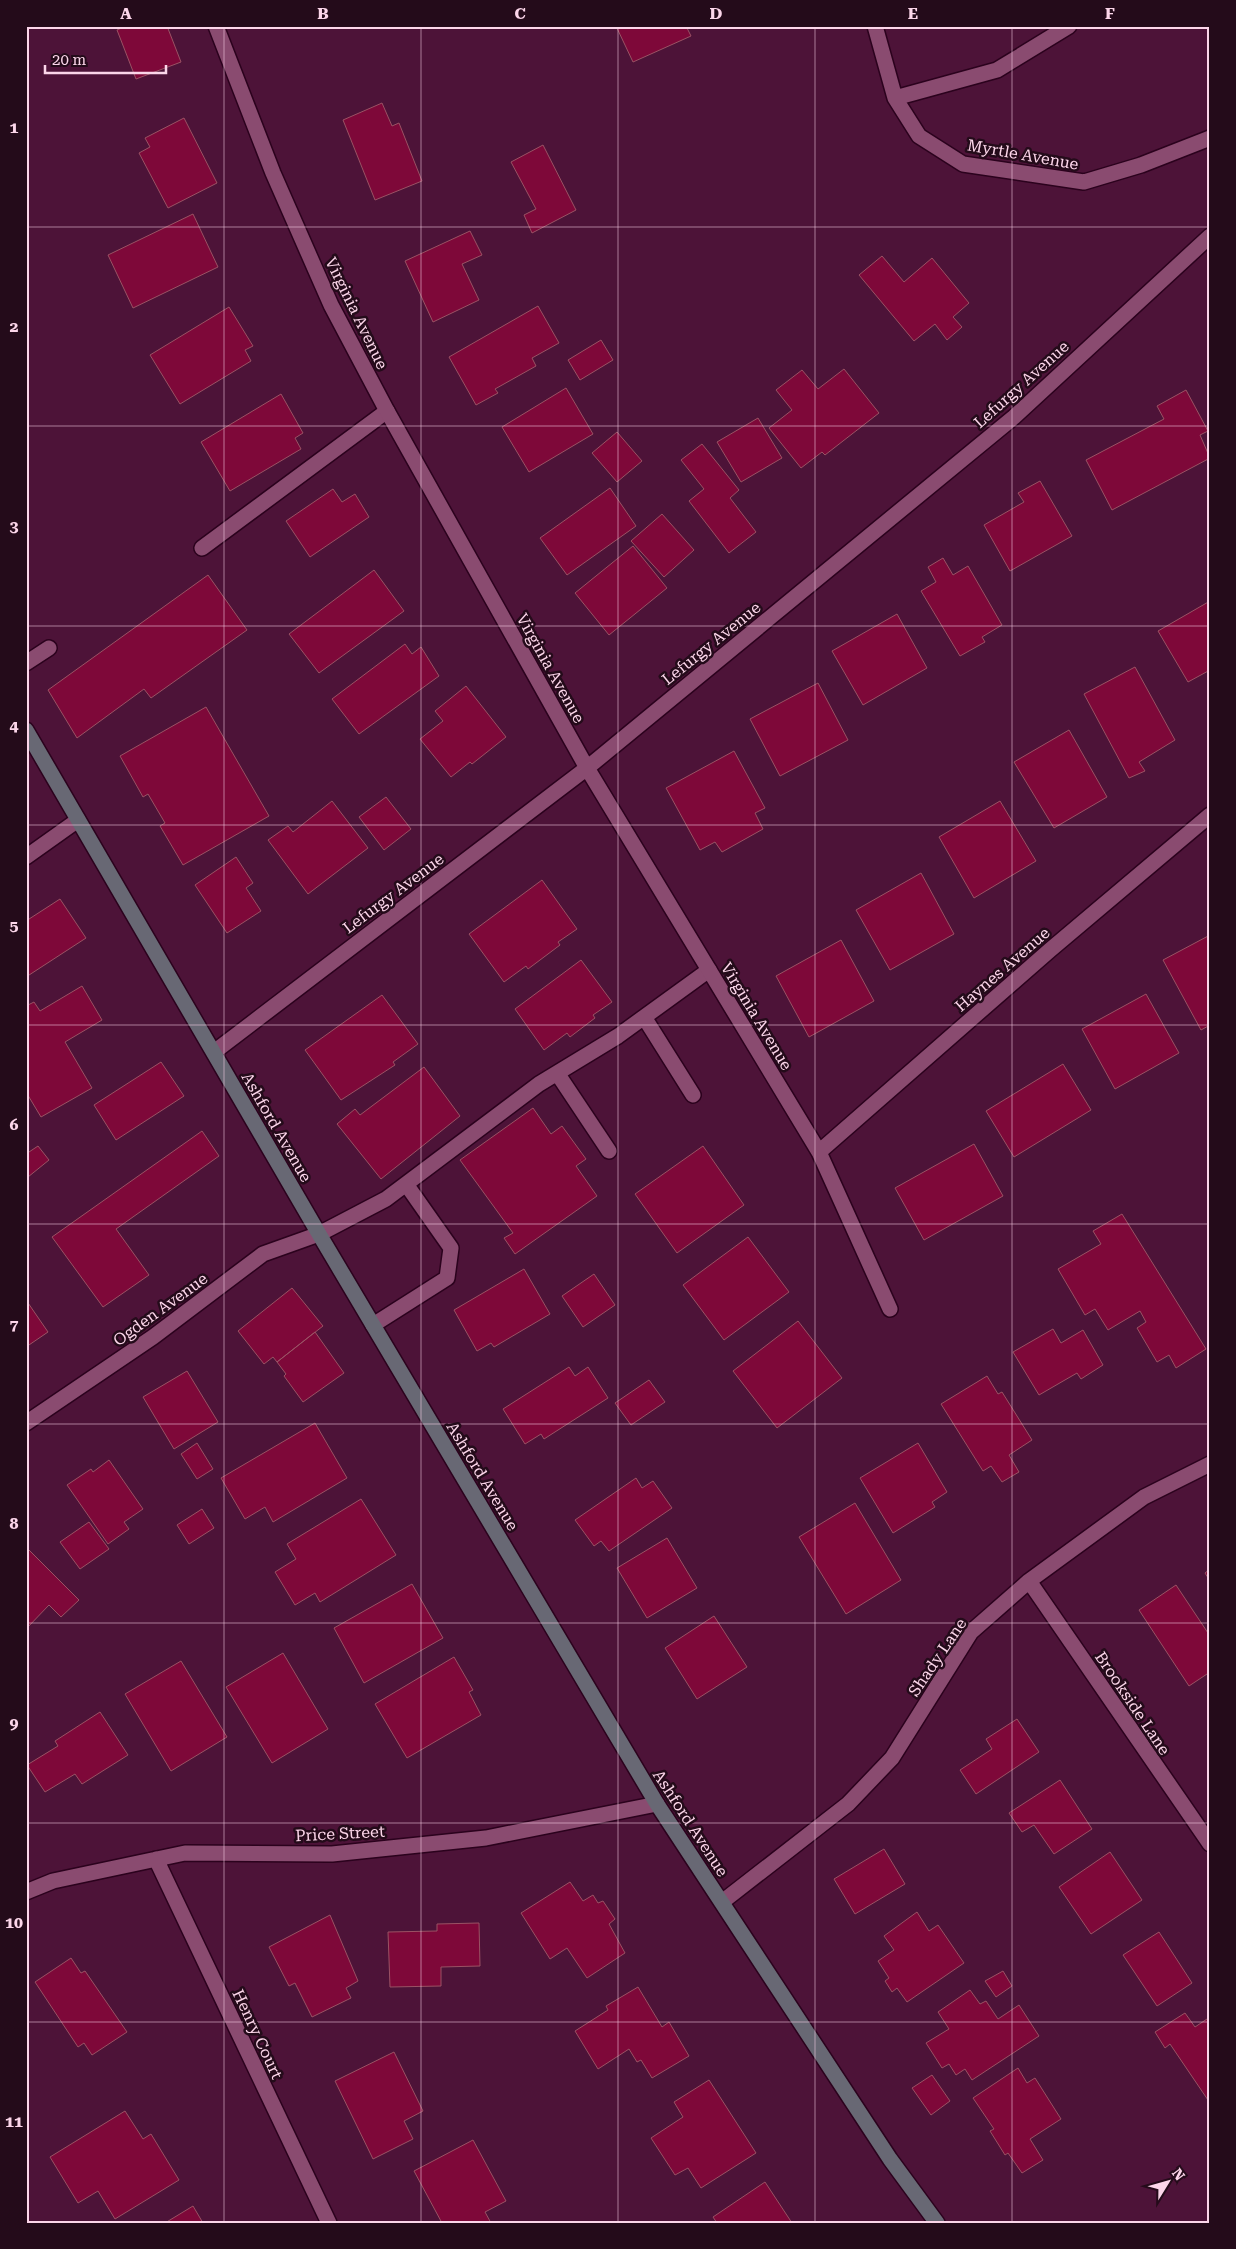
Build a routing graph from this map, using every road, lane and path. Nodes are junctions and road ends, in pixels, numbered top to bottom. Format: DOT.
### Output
graph roads {
  1 [pos="216,26"];
  2 [pos="876,26"];
  3 [pos="1069,26"];
  4 [pos="895,98"];
  5 [pos="1210,138"];
  6 [pos="1210,236"];
  7 [pos="387,411"];
  8 [pos="202,548"];
  9 [pos="48,648"];
  10 [pos="26,663"];
  11 [pos="26,730"];
  12 [pos="587,768"];
  13 [pos="1210,815"];
  14 [pos="78,820"];
  15 [pos="26,857"];
  16 [pos="709,970"];
  17 [pos="644,1017"];
  18 [pos="214,1052"];
  19 [pos="557,1073"];
  20 [pos="693,1095"];
  21 [pos="609,1151"];
  22 [pos="819,1152"];
  23 [pos="406,1184"];
  24 [pos="319,1234"];
  25 [pos="890,1309"];
  26 [pos="373,1325"];
  27 [pos="26,1423"];
  28 [pos="1210,1464"];
  29 [pos="1029,1581"];
  30 [pos="657,1804"];
  31 [pos="1210,1844"];
  32 [pos="156,1860"];
  33 [pos="26,1892"];
  34 [pos="722,1902"];
  35 [pos="329,2223"];
  36 [pos="937,2223"];
  1 -- 7 [label="street, Virginia Avenue"];
  2 -- 4 [label="street, Myrtle Avenue"];
  3 -- 4 [label="street"];
  4 -- 5 [label="street, Myrtle Avenue"];
  6 -- 12 [label="street, Lefurgy Avenue"];
  7 -- 8 [label="street"];
  7 -- 12 [label="street, Virginia Avenue"];
  9 -- 10 [label="street"];
  11 -- 14 [label="main road, Ashford Avenue"];
  12 -- 16 [label="street, Virginia Avenue"];
  12 -- 18 [label="street, Lefurgy Avenue"];
  13 -- 22 [label="street, Haynes Avenue"];
  14 -- 15 [label="street"];
  14 -- 18 [label="main road, Ashford Avenue"];
  16 -- 17 [label="street, Ogden Avenue"];
  16 -- 22 [label="street, Virginia Avenue"];
  17 -- 19 [label="street, Ogden Avenue"];
  17 -- 20 [label="street"];
  18 -- 24 [label="main road, Ashford Avenue"];
  19 -- 21 [label="street"];
  19 -- 23 [label="street, Ogden Avenue"];
  22 -- 25 [label="street, Virginia Avenue"];
  23 -- 24 [label="street, Ogden Avenue"];
  23 -- 26 [label="street"];
  24 -- 26 [label="main road, Ashford Avenue"];
  24 -- 27 [label="street, Ogden Avenue"];
  26 -- 30 [label="main road, Ashford Avenue"];
  28 -- 29 [label="street, Shady Lane"];
  29 -- 31 [label="street, Brookside Lane"];
  29 -- 34 [label="street, Shady Lane"];
  30 -- 32 [label="street, Price Street"];
  30 -- 34 [label="main road, Ashford Avenue"];
  32 -- 33 [label="street, Price Street"];
  32 -- 35 [label="street, Henry Court"];
  34 -- 36 [label="main road, Ashford Avenue"];
}
